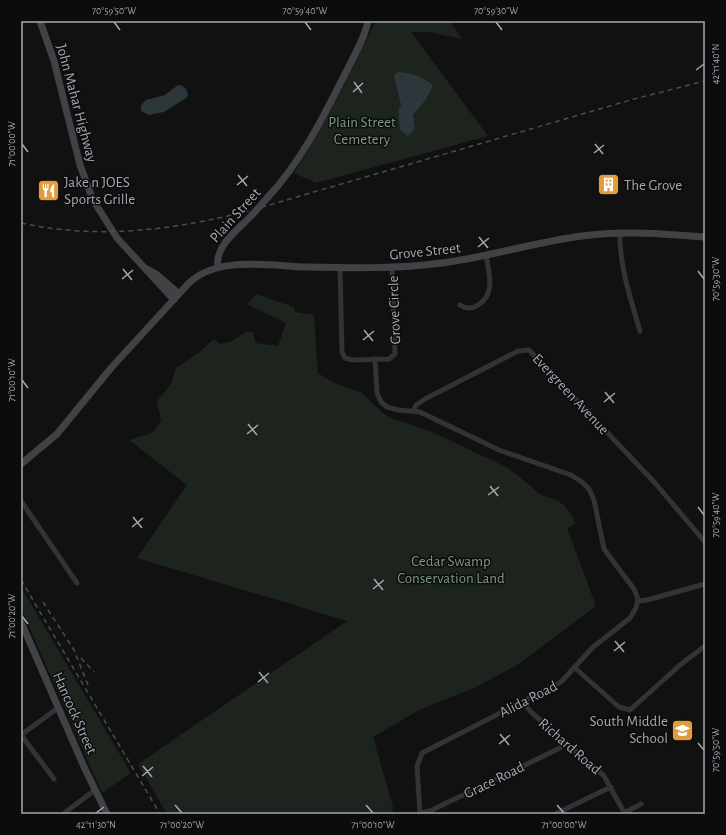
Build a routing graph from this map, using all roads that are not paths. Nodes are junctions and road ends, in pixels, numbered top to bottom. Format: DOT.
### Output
graph roads {
  1 [pos="40,21"];
  2 [pos="368,21"];
  3 [pos="620,233"];
  4 [pos="705,237"];
  5 [pos="486,256"];
  6 [pos="218,267"];
  7 [pos="145,268"];
  8 [pos="340,268"];
  9 [pos="392,268"];
  10 [pos="179,294"];
  11 [pos="174,300"];
  12 [pos="460,305"];
  13 [pos="640,331"];
  14 [pos="375,359"];
  15 [pos="414,410"];
  16 [pos="21,464"];
  17 [pos="21,501"];
  18 [pos="705,542"];
  19 [pos="77,582"];
  20 [pos="705,584"];
  21 [pos="638,601"];
  22 [pos="21,622"];
  23 [pos="705,646"];
  24 [pos="575,668"];
  25 [pos="523,702"];
  26 [pos="58,708"];
  27 [pos="21,735"];
  28 [pos="566,743"];
  29 [pos="54,779"];
  30 [pos="611,787"];
  31 [pos="95,790"];
  32 [pos="641,804"];
  33 [pos="625,813"];
  34 [pos="63,814"];
  35 [pos="107,814"];
  36 [pos="420,814"];
  37 [pos="555,814"];
  1 -- 7 [label="main road, John Mahar Highway"];
  2 -- 6 [label="main road, Plain Street, bridge"];
  3 -- 4 [label="main road, Grove Street"];
  3 -- 5 [label="main road, Grove Street"];
  3 -- 13 [label="street"];
  5 -- 9 [label="main road, Grove Street"];
  5 -- 12 [label="street"];
  6 -- 8 [label="main road, Grove Street"];
  6 -- 10 [label="main road, Plain Street"];
  7 -- 10 [label="main road, John Mahar Highway"];
  7 -- 11 [label="main road, John Mahar Highway"];
  8 -- 9 [label="main road, Grove Street"];
  8 -- 14 [label="street, Grove Circle"];
  9 -- 14 [label="street, Grove Circle"];
  10 -- 11 [label="main road, Plain Street"];
  11 -- 16 [label="main road, Plain Street"];
  14 -- 15 [label="street"];
  15 -- 18 [label="street, Evergreen Avenue"];
  15 -- 21 [label="street"];
  17 -- 19 [label="street"];
  20 -- 21 [label="street"];
  21 -- 24 [label="street, Alida Road"];
  22 -- 26 [label="main road, Hancock Street"];
  23 -- 24 [label="street"];
  24 -- 25 [label="street, Alida Road"];
  25 -- 28 [label="street, Richard Road"];
  25 -- 36 [label="street, Alida Road"];
  26 -- 27 [label="street"];
  26 -- 31 [label="main road, Hancock Street"];
  27 -- 29 [label="street"];
  28 -- 30 [label="street, Richard Road"];
  28 -- 36 [label="street, Grace Road"];
  30 -- 33 [label="street, Richard Road"];
  30 -- 37 [label="street"];
  31 -- 34 [label="street"];
  31 -- 35 [label="main road, Hancock Street"];
  32 -- 33 [label="street"];
}
